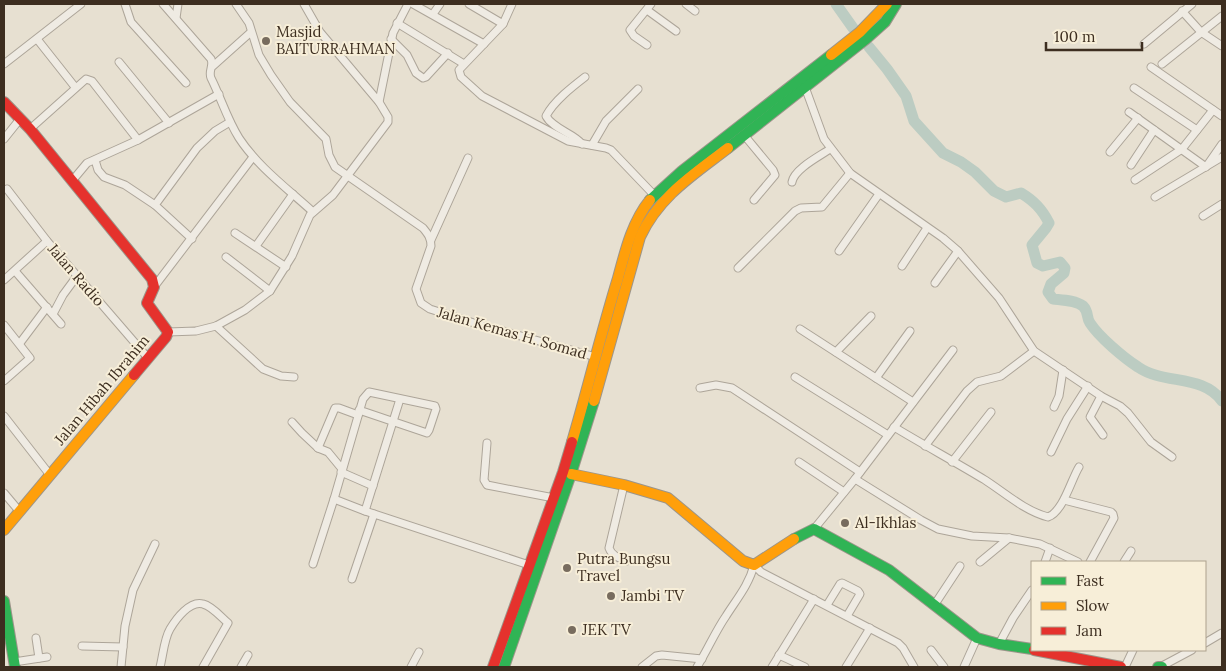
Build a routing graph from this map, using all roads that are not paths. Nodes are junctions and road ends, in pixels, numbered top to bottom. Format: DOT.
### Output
graph roads {
  1 [pos="81,4"];
  2 [pos="125,4"];
  3 [pos="163,4"];
  4 [pos="178,4"];
  5 [pos="236,4"];
  6 [pos="304,4"];
  7 [pos="408,4"];
  8 [pos="413,4"];
  9 [pos="440,4"];
  10 [pos="469,4"];
  11 [pos="512,4"];
  12 [pos="686,4"];
  13 [pos="886,4"];
  14 [pos="896,4"];
  15 [pos="1192,4"];
  16 [pos="649,7"];
  17 [pos="694,11"];
  18 [pos="1182,11"];
  19 [pos="433,14"];
  20 [pos="1222,16"];
  21 [pos="176,18"];
  22 [pos="397,23"];
  23 [pos="503,24"];
  24 [pos="676,31"];
  25 [pos="252,32"];
  26 [pos="1201,32"];
  27 [pos="37,39"];
  28 [pos="391,40"];
  29 [pos="484,44"];
  30 [pos="1144,44"];
  31 [pos="647,46"];
  32 [pos="1222,46"];
  33 [pos="448,53"];
  34 [pos="119,62"];
  35 [pos="4,63"];
  36 [pos="464,64"];
  37 [pos="827,64"];
  38 [pos="1162,64"];
  39 [pos="213,66"];
  40 [pos="1151,67"];
  41 [pos="585,77"];
  42 [pos="186,83"];
  43 [pos="75,87"];
  44 [pos="805,87"];
  45 [pos="1134,88"];
  46 [pos="638,89"];
  47 [pos="219,94"];
  48 [pos="4,102"];
  49 [pos="379,102"];
  50 [pos="1213,110"];
  51 [pos="1129,112"];
  52 [pos="1222,116"];
  53 [pos="20,118"];
  54 [pos="1138,118"];
  55 [pos="230,122"];
  56 [pos="169,123"];
  57 [pos="30,129"];
  58 [pos="1154,130"];
  59 [pos="1197,130"];
  60 [pos="744,135"];
  61 [pos="4,139"];
  62 [pos="138,140"];
  63 [pos="582,144"];
  64 [pos="1222,144"];
  65 [pos="592,145"];
  66 [pos="830,149"];
  67 [pos="1182,150"];
  68 [pos="1110,152"];
  69 [pos="253,157"];
  70 [pos="1222,157"];
  71 [pos="468,158"];
  72 [pos="95,160"];
  73 [pos="1131,165"];
  74 [pos="1206,166"];
  75 [pos="850,173"];
  76 [pos="686,174"];
  77 [pos="347,177"];
  78 [pos="1135,180"];
  79 [pos="72,181"];
  80 [pos="792,182"];
  81 [pos="8,189"];
  82 [pos="293,194"];
  83 [pos="879,194"];
  84 [pos="654,195"];
  85 [pos="1156,196"];
  86 [pos="754,200"];
  87 [pos="1222,204"];
  88 [pos="155,205"];
  89 [pos="313,212"];
  90 [pos="1203,216"];
  91 [pos="927,228"];
  92 [pos="236,233"];
  93 [pos="192,239"];
  94 [pos="431,240"];
  95 [pos="47,242"];
  96 [pos="256,246"];
  97 [pos="958,251"];
  98 [pos="839,252"];
  99 [pos="226,257"];
  100 [pos="902,266"];
  101 [pos="286,267"];
  102 [pos="738,268"];
  103 [pos="15,271"];
  104 [pos="77,276"];
  105 [pos="4,280"];
  106 [pos="935,283"];
  107 [pos="154,287"];
  108 [pos="270,291"];
  109 [pos="47,307"];
  110 [pos="53,314"];
  111 [pos="871,316"];
  112 [pos="61,324"];
  113 [pos="4,325"];
  114 [pos="216,326"];
  115 [pos="800,329"];
  116 [pos="910,331"];
  117 [pos="168,332"];
  118 [pos="20,343"];
  119 [pos="953,350"];
  120 [pos="1034,351"];
  121 [pos="836,352"];
  122 [pos="596,357"];
  123 [pos="148,358"];
  124 [pos="1063,370"];
  125 [pos="294,377"];
  126 [pos="795,377"];
  127 [pos="876,378"];
  128 [pos="4,381"];
  129 [pos="1088,386"];
  130 [pos="700,388"];
  131 [pos="593,389"];
  132 [pos="1102,396"];
  133 [pos="400,399"];
  134 [pos="913,402"];
  135 [pos="1054,407"];
  136 [pos="991,412"];
  137 [pos="359,413"];
  138 [pos="4,416"];
  139 [pos="393,421"];
  140 [pos="292,422"];
  141 [pos="894,427"];
  142 [pos="888,435"];
  143 [pos="1103,436"];
  144 [pos="487,443"];
  145 [pos="925,446"];
  146 [pos="318,448"];
  147 [pos="1051,452"];
  148 [pos="1172,458"];
  149 [pos="799,462"];
  150 [pos="952,462"];
  151 [pos="1078,467"];
  152 [pos="341,470"];
  153 [pos="571,474"];
  154 [pos="50,475"];
  155 [pos="857,475"];
  156 [pos="624,485"];
  157 [pos="373,486"];
  158 [pos="844,492"];
  159 [pos="4,493"];
  160 [pos="554,498"];
  161 [pos="334,499"];
  162 [pos="1064,500"];
  163 [pos="365,511"];
  164 [pos="20,512"];
  165 [pos="374,514"];
  166 [pos="551,519"];
  167 [pos="814,529"];
  168 [pos="4,530"];
  169 [pos="1009,538"];
  170 [pos="155,544"];
  171 [pos="1050,548"];
  172 [pos="1131,551"];
  173 [pos="627,561"];
  174 [pos="1045,561"];
  175 [pos="1076,561"];
  176 [pos="1091,561"];
  177 [pos="1125,561"];
  178 [pos="980,562"];
  179 [pos="313,564"];
  180 [pos="530,565"];
  181 [pos="754,565"];
  182 [pos="960,566"];
  183 [pos="352,579"];
  184 [pos="1031,591"];
  185 [pos="814,600"];
  186 [pos="4,601"];
  187 [pos="935,604"];
  188 [pos="827,605"];
  189 [pos="847,616"];
  190 [pos="870,628"];
  191 [pos="1222,633"];
  192 [pos="36,638"];
  193 [pos="978,638"];
  194 [pos="1206,642"];
  195 [pos="999,644"];
  196 [pos="82,646"];
  197 [pos="123,647"];
  198 [pos="931,650"];
  199 [pos="1031,650"];
  200 [pos="1046,651"];
  201 [pos="1133,651"];
  202 [pos="1190,651"];
  203 [pos="419,652"];
  204 [pos="1073,653"];
  205 [pos="248,655"];
  206 [pos="779,655"];
  207 [pos="702,659"];
  208 [pos="14,665"];
  209 [pos="1102,666"];
  210 [pos="121,667"];
  211 [pos="160,667"];
  212 [pos="203,667"];
  213 [pos="241,667"];
  214 [pos="412,667"];
  215 [pos="493,667"];
  216 [pos="504,667"];
  217 [pos="642,667"];
  218 [pos="697,667"];
  219 [pos="772,667"];
  220 [pos="805,667"];
  221 [pos="846,667"];
  222 [pos="914,667"];
  223 [pos="944,667"];
  224 [pos="964,667"];
  225 [pos="1121,667"];
  226 [pos="1125,667"];
  227 [pos="1161,667"];
  1 -- 27 [label="street"];
  2 -- 42 [label="street"];
  3 -- 21 [label="street"];
  4 -- 21 [label="street"];
  5 -- 25 [label="street"];
  6 -- 49 [label="street"];
  7 -- 22 [label="street"];
  8 -- 19 [label="street"];
  9 -- 19 [label="street"];
  10 -- 23 [label="street"];
  11 -- 23 [label="street"];
  12 -- 17 [label="street"];
  13 -- 37 [label="main road"];
  14 -- 37 [label="main road"];
  15 -- 18 [label="street"];
  16 -- 24 [label="street"];
  16 -- 31 [label="street"];
  18 -- 26 [label="street"];
  18 -- 30 [label="street"];
  19 -- 29 [label="street"];
  20 -- 26 [label="street"];
  21 -- 39 [label="street"];
  22 -- 28 [label="street"];
  22 -- 33 [label="street"];
  23 -- 29 [label="street"];
  25 -- 39 [label="street"];
  25 -- 77 [label="street"];
  26 -- 32 [label="street"];
  26 -- 38 [label="street"];
  27 -- 35 [label="street"];
  27 -- 43 [label="street"];
  28 -- 33 [label="street"];
  28 -- 49 [label="street"];
  29 -- 36 [label="street"];
  33 -- 36 [label="street"];
  34 -- 56 [label="street"];
  36 -- 63 [label="street"];
  37 -- 44 [label="main road"];
  37 -- 76 [label="main road"];
  39 -- 47 [label="street"];
  40 -- 50 [label="street"];
  41 -- 63 [label="street"];
  43 -- 57 [label="street"];
  43 -- 62 [label="street"];
  44 -- 60 [label="main road"];
  44 -- 66 [label="street"];
  45 -- 59 [label="street"];
  46 -- 65 [label="street"];
  47 -- 55 [label="street"];
  47 -- 56 [label="street"];
  48 -- 53 [label="main road"];
  49 -- 77 [label="street"];
  50 -- 52 [label="street"];
  50 -- 59 [label="street"];
  51 -- 54 [label="street"];
  53 -- 57 [label="main road"];
  53 -- 61 [label="street"];
  54 -- 58 [label="street"];
  54 -- 68 [label="street"];
  55 -- 69 [label="street"];
  55 -- 88 [label="street"];
  56 -- 62 [label="street"];
  57 -- 79 [label="main road"];
  58 -- 67 [label="street"];
  58 -- 73 [label="street"];
  59 -- 67 [label="street"];
  60 -- 76 [label="main road"];
  60 -- 86 [label="street"];
  62 -- 72 [label="street"];
  63 -- 65 [label="street"];
  64 -- 74 [label="street"];
  65 -- 84 [label="street"];
  66 -- 75 [label="street"];
  66 -- 80 [label="street"];
  67 -- 74 [label="street"];
  67 -- 78 [label="street"];
  69 -- 82 [label="street"];
  69 -- 93 [label="street"];
  70 -- 74 [label="street"];
  71 -- 94 [label="street"];
  72 -- 79 [label="street"];
  72 -- 88 [label="street"];
  74 -- 85 [label="street"];
  75 -- 83 [label="street"];
  75 -- 102 [label="street"];
  76 -- 84 [label="main road"];
  76 -- 131 [label="main road"];
  77 -- 89 [label="street"];
  77 -- 94 [label="street"];
  79 -- 107 [label="main road"];
  81 -- 95 [label="street, Jalan Radio"];
  82 -- 89 [label="street"];
  82 -- 96 [label="street"];
  83 -- 91 [label="street"];
  83 -- 98 [label="street"];
  84 -- 122 [label="main road"];
  87 -- 90 [label="street"];
  88 -- 93 [label="street"];
  89 -- 101 [label="street"];
  91 -- 97 [label="street"];
  91 -- 100 [label="street"];
  92 -- 96 [label="street"];
  93 -- 107 [label="street"];
  94 -- 122 [label="street, Jalan Kemas H. Somad"];
  95 -- 103 [label="street"];
  95 -- 104 [label="street, Jalan Radio"];
  96 -- 101 [label="street"];
  97 -- 106 [label="street"];
  97 -- 120 [label="street"];
  99 -- 108 [label="street"];
  101 -- 108 [label="street"];
  103 -- 105 [label="street"];
  103 -- 109 [label="street"];
  104 -- 110 [label="street"];
  104 -- 123 [label="street, Jalan Radio"];
  107 -- 117 [label="main road, Jalan Hibah Ibrahim"];
  108 -- 114 [label="street"];
  109 -- 110 [label="street"];
  109 -- 118 [label="street"];
  110 -- 112 [label="street"];
  111 -- 121 [label="street"];
  113 -- 118 [label="street"];
  114 -- 117 [label="street"];
  114 -- 125 [label="street"];
  115 -- 121 [label="street"];
  116 -- 127 [label="street"];
  117 -- 123 [label="main road, Jalan Hibah Ibrahim"];
  118 -- 128 [label="street"];
  119 -- 134 [label="street"];
  120 -- 124 [label="street"];
  120 -- 145 [label="street"];
  121 -- 127 [label="street"];
  122 -- 131 [label="main road"];
  123 -- 154 [label="main road, Jalan Hibah Ibrahim"];
  124 -- 129 [label="street"];
  124 -- 135 [label="street"];
  126 -- 142 [label="street"];
  127 -- 134 [label="street"];
  129 -- 132 [label="street"];
  129 -- 147 [label="street"];
  130 -- 155 [label="street"];
  131 -- 153 [label="main road"];
  131 -- 160 [label="main road"];
  132 -- 143 [label="street"];
  132 -- 148 [label="street"];
  133 -- 137 [label="street"];
  133 -- 139 [label="street"];
  133 -- 139 [label="street"];
  134 -- 141 [label="street"];
  136 -- 150 [label="street"];
  137 -- 139 [label="street"];
  137 -- 146 [label="street"];
  137 -- 152 [label="street"];
  138 -- 154 [label="street"];
  139 -- 157 [label="street"];
  140 -- 146 [label="street"];
  141 -- 142 [label="street"];
  141 -- 145 [label="street"];
  142 -- 155 [label="street"];
  144 -- 160 [label="street"];
  145 -- 150 [label="street"];
  146 -- 152 [label="street"];
  149 -- 158 [label="street"];
  150 -- 162 [label="street"];
  151 -- 162 [label="street"];
  152 -- 157 [label="street"];
  152 -- 161 [label="street"];
  153 -- 156 [label="main road"];
  153 -- 166 [label="main road"];
  154 -- 164 [label="main road, Jalan Hibah Ibrahim"];
  155 -- 158 [label="street"];
  155 -- 169 [label="street"];
  156 -- 173 [label="street"];
  156 -- 181 [label="main road"];
  157 -- 163 [label="street"];
  158 -- 167 [label="street"];
  159 -- 164 [label="street"];
  160 -- 166 [label="main road"];
  161 -- 163 [label="street"];
  161 -- 179 [label="street"];
  162 -- 176 [label="street"];
  163 -- 165 [label="street"];
  164 -- 168 [label="main road, Jalan Hibah Ibrahim"];
  165 -- 180 [label="street"];
  165 -- 183 [label="street"];
  166 -- 180 [label="main road"];
  166 -- 216 [label="main road"];
  167 -- 181 [label="main road"];
  167 -- 187 [label="main road"];
  169 -- 171 [label="street"];
  169 -- 178 [label="street"];
  170 -- 197 [label="street"];
  171 -- 174 [label="street"];
  171 -- 175 [label="street"];
  172 -- 177 [label="street"];
  180 -- 215 [label="main road"];
  181 -- 185 [label="street"];
  181 -- 207 [label="street"];
  182 -- 187 [label="street"];
  184 -- 195 [label="street"];
  185 -- 188 [label="street"];
  185 -- 206 [label="street"];
  186 -- 208 [label="main road"];
  187 -- 193 [label="main road"];
  188 -- 189 [label="street"];
  188 -- 189 [label="street"];
  189 -- 190 [label="street"];
  190 -- 221 [label="street"];
  190 -- 222 [label="street"];
  191 -- 194 [label="street"];
  192 -- 208 [label="street"];
  193 -- 195 [label="main road"];
  193 -- 224 [label="street"];
  195 -- 199 [label="main road"];
  196 -- 197 [label="street"];
  197 -- 210 [label="street"];
  198 -- 223 [label="street"];
  200 -- 204 [label="main road"];
  201 -- 226 [label="street"];
  202 -- 227 [label="street"];
  203 -- 214 [label="street"];
  204 -- 209 [label="main road"];
  205 -- 213 [label="street"];
  206 -- 219 [label="street"];
  206 -- 220 [label="street"];
  207 -- 217 [label="street"];
  207 -- 218 [label="street"];
  209 -- 225 [label="main road"];
  211 -- 212 [label="street"];
}
